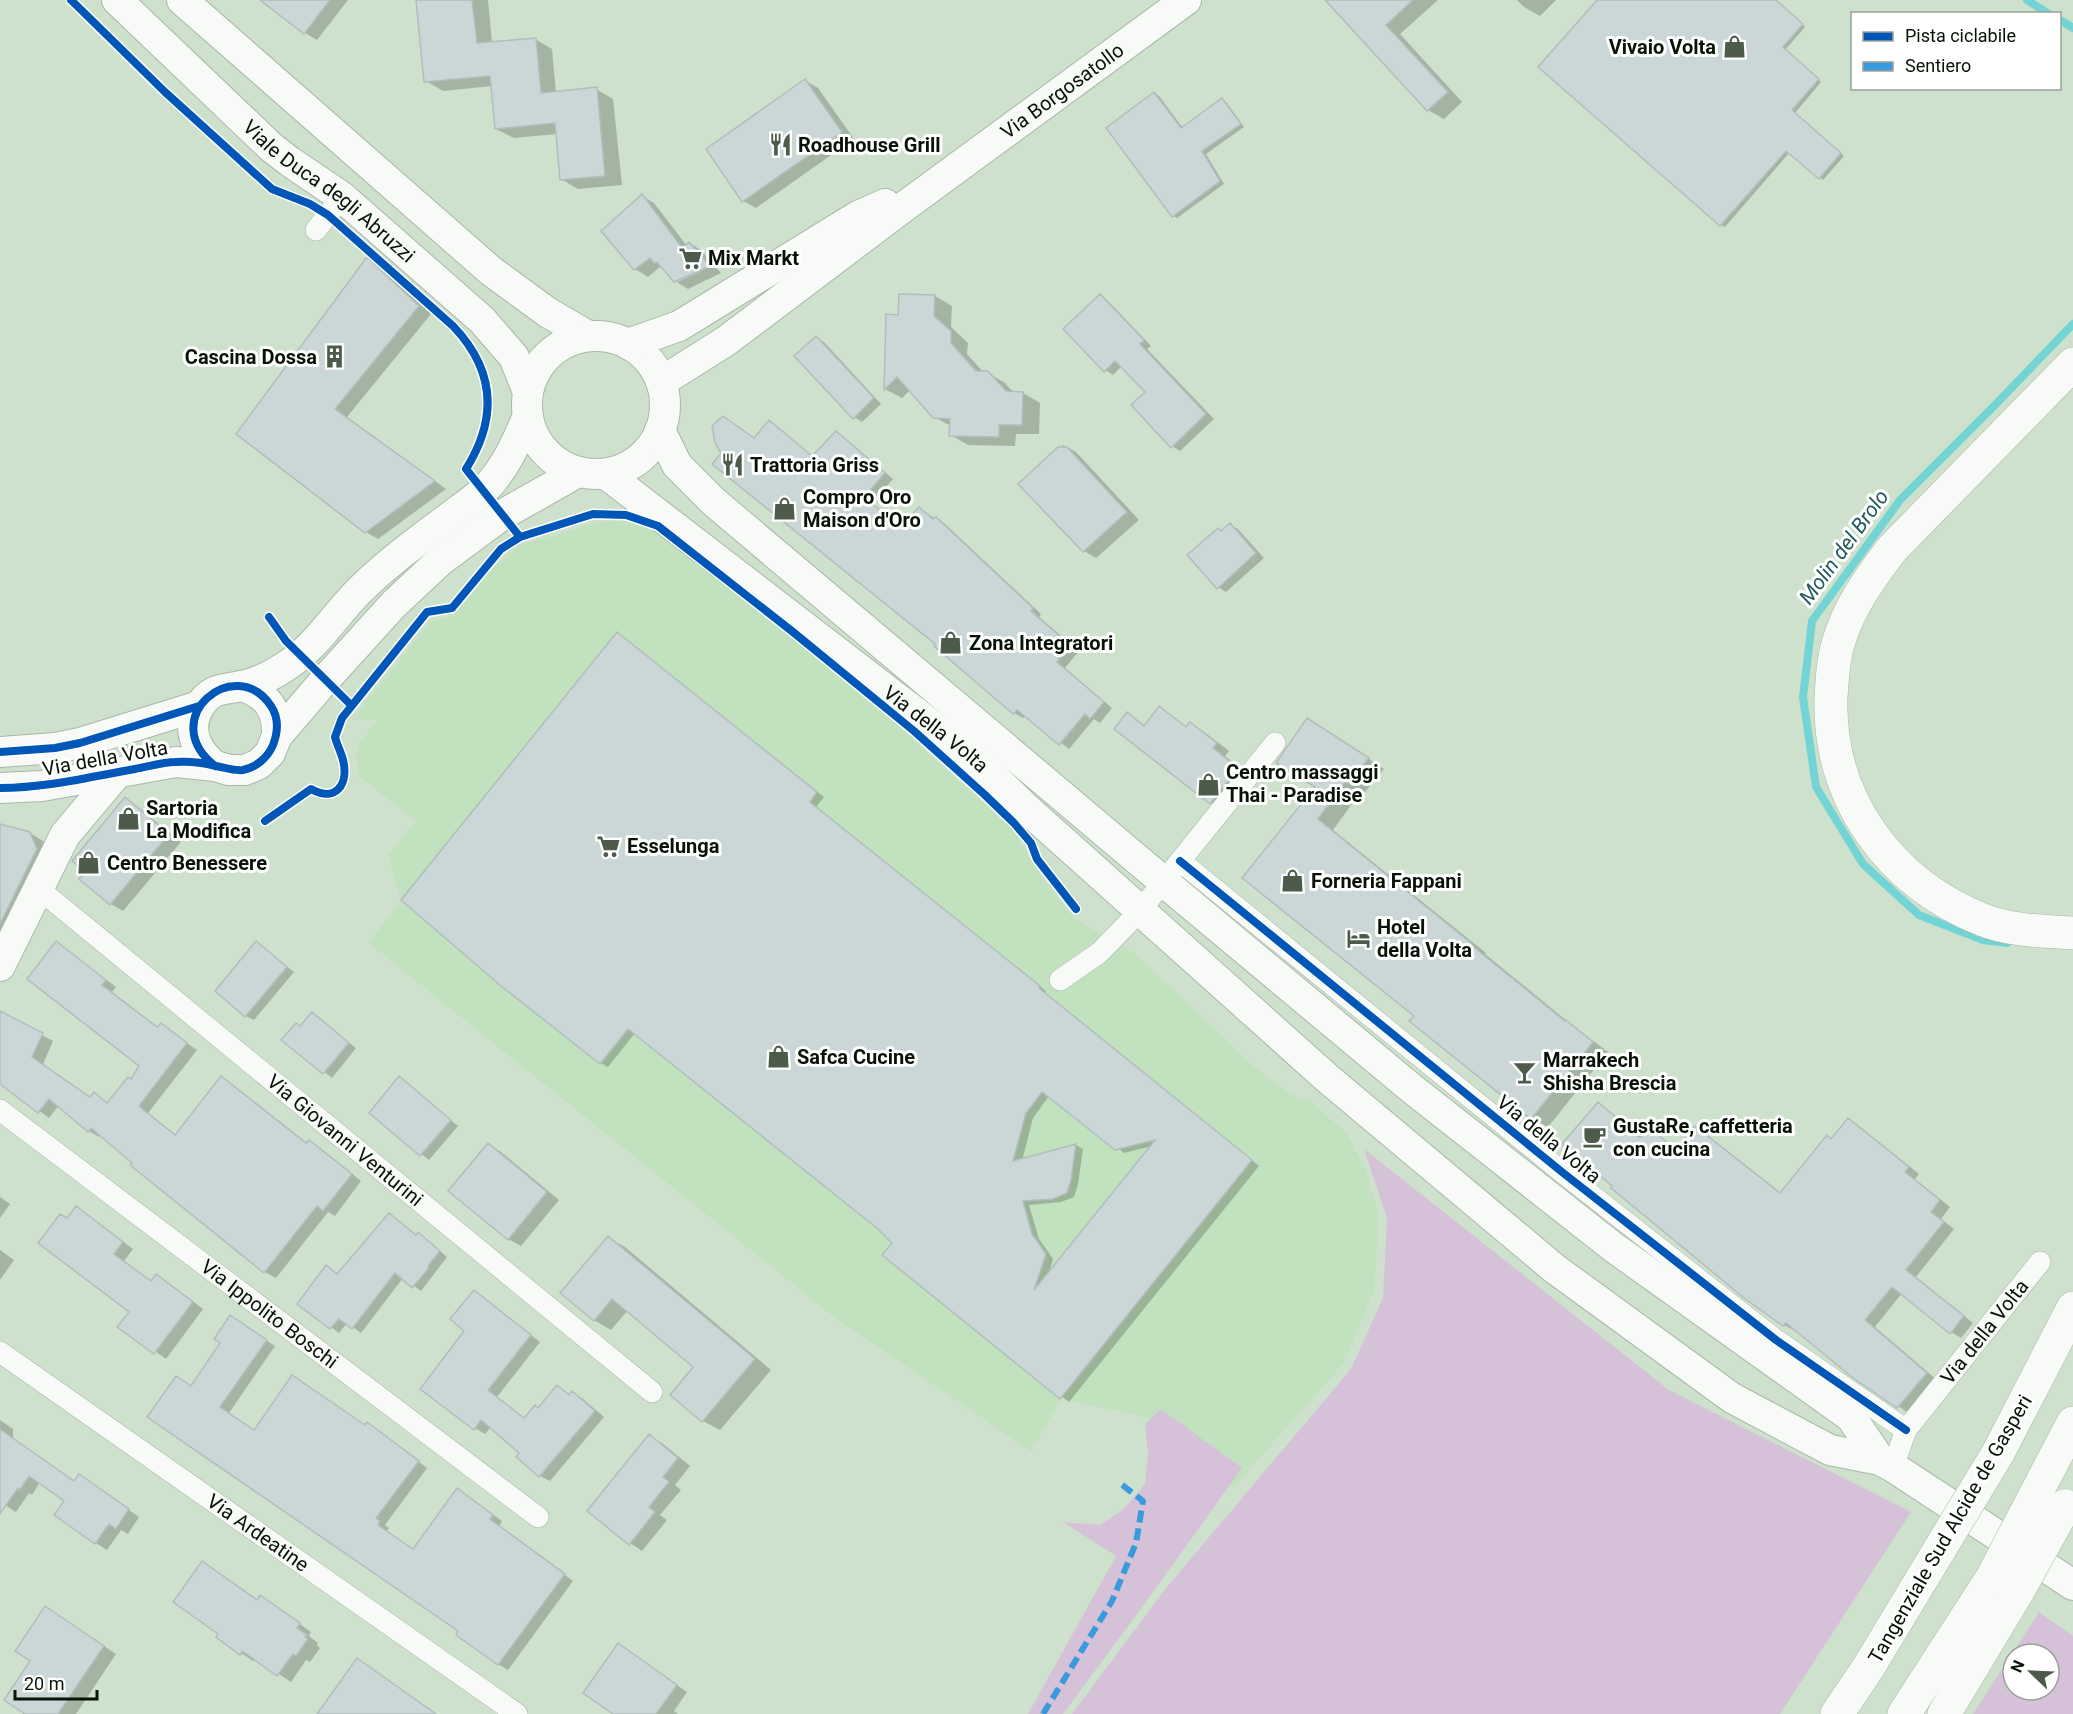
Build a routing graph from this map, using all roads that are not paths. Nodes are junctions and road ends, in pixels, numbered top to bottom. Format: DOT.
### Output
graph roads {
  1 [pos="117,0"];
  2 [pos="182,0"];
  3 [pos="1186,0"];
  4 [pos="939,181"];
  5 [pos="342,197"];
  6 [pos="316,230"];
  7 [pos="588,336"];
  8 [pos="628,344"];
  9 [pos="2073,364"];
  10 [pos="661,382"];
  11 [pos="528,405"];
  12 [pos="660,430"];
  13 [pos="592,473"];
  14 [pos="241,686"];
  15 [pos="199,706"];
  16 [pos="140,724"];
  17 [pos="277,736"];
  18 [pos="1275,743"];
  19 [pos="0,752"];
  20 [pos="215,766"];
  21 [pos="118,772"];
  22 [pos="68,781"];
  23 [pos="0,788"];
  24 [pos="65,835"];
  25 [pos="1172,872"];
  26 [pos="39,889"];
  27 [pos="1139,912"];
  28 [pos="2073,933"];
  29 [pos="0,966"];
  30 [pos="1060,980"];
  31 [pos="0,1110"];
  32 [pos="2040,1262"];
  33 [pos="2073,1308"];
  34 [pos="0,1352"];
  35 [pos="652,1392"];
  36 [pos="2073,1423"];
  37 [pos="1906,1430"];
  38 [pos="1886,1464"];
  39 [pos="2060,1493"];
  40 [pos="538,1517"];
  41 [pos="2005,1584"];
  42 [pos="2073,1585"];
  43 [pos="517,1714"];
  44 [pos="1837,1714"];
  45 [pos="1904,1714"];
  46 [pos="1944,1714"];
  1 -- 5 [label="main road, Viale Duca degli Abruzzi"];
  2 -- 7 [label="main road"];
  3 -- 4 [label="main road, Via Borgosatollo"];
  4 -- 8 [label="main road, Via Borgosatollo"];
  4 -- 10 [label="main road, Via Borgosatollo"];
  5 -- 6 [label="street"];
  5 -- 11 [label="main road, Viale Duca degli Abruzzi"];
  7 -- 8 [label="main road, Via della Volta"];
  7 -- 11 [label="main road, Via della Volta"];
  8 -- 10 [label="main road, Via della Volta"];
  9 -- 28 [label="highway"];
  10 -- 12 [label="main road, Via della Volta"];
  11 -- 13 [label="main road, Via della Volta"];
  11 -- 14 [label="main road, Via della Volta"];
  12 -- 13 [label="main road, Via della Volta"];
  12 -- 25 [label="main road, Via della Volta"];
  13 -- 17 [label="main road, Via della Volta"];
  13 -- 27 [label="main road, Via della Volta"];
  14 -- 15 [label="main road, Via della Volta"];
  14 -- 17 [label="main road"];
  15 -- 16 [label="main road, Via della Volta"];
  15 -- 20 [label="main road, Via della Volta"];
  16 -- 19 [label="main road, Via della Volta"];
  16 -- 22 [label="main road"];
  17 -- 20 [label="main road, Via della Volta"];
  18 -- 25 [label="street"];
  20 -- 21 [label="main road, Via della Volta"];
  21 -- 22 [label="main road, Via della Volta"];
  21 -- 24 [label="main road"];
  22 -- 23 [label="main road, Via della Volta"];
  22 -- 24 [label="main road"];
  24 -- 26 [label="main road"];
  25 -- 27 [label="street"];
  25 -- 37 [label="street, Via della Volta"];
  25 -- 38 [label="main road, Via della Volta"];
  26 -- 29 [label="main road"];
  26 -- 35 [label="street, Via Giovanni Venturini"];
  27 -- 30 [label="street"];
  27 -- 38 [label="main road, Via della Volta"];
  31 -- 40 [label="street, Via Ippolito Boschi"];
  32 -- 37 [label="street, Via della Volta"];
  33 -- 44 [label="highway, Tangenziale Sud Alcide de Gasperi, bridge"];
  34 -- 43 [label="street, Via Ardeatine"];
  36 -- 39 [label="highway"];
  37 -- 38 [label="street, Via della Volta"];
  38 -- 42 [label="main road, Via della Volta"];
  39 -- 41 [label="highway, bridge"];
  41 -- 45 [label="highway"];
  41 -- 46 [label="highway"];
}
